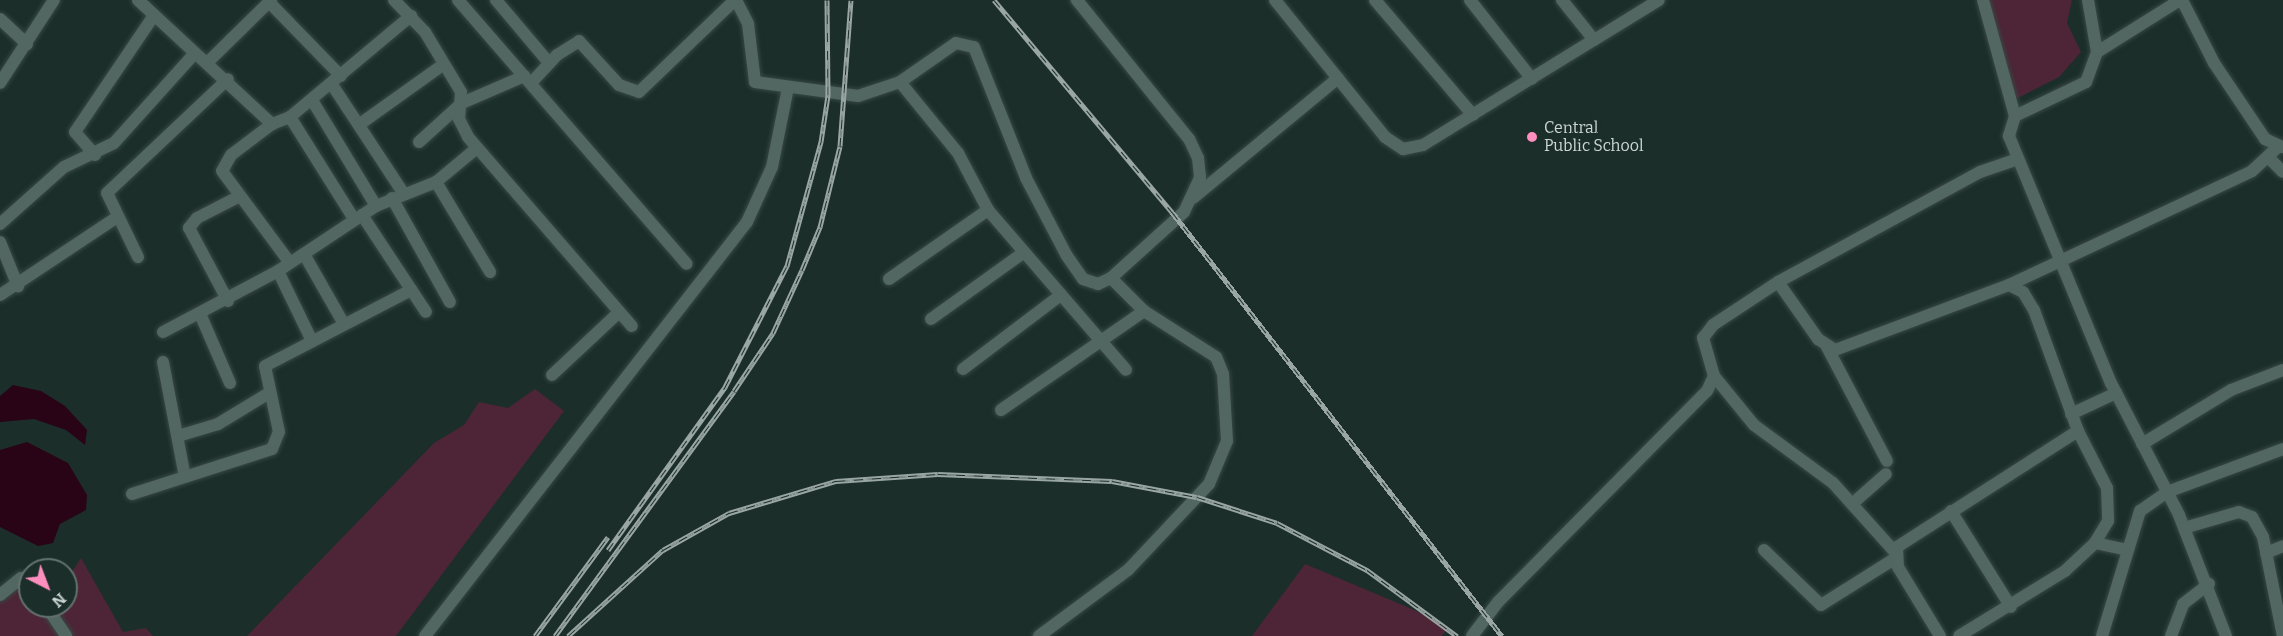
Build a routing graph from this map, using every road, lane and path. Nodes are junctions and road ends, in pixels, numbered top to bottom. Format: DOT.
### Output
graph roads {
  1 [pos="54,0"];
  2 [pos="138,0"];
  3 [pos="394,0"];
  4 [pos="458,0"];
  5 [pos="496,0"];
  6 [pos="736,0"];
  7 [pos="1077,0"];
  8 [pos="1275,0"];
  9 [pos="1375,0"];
  10 [pos="1470,0"];
  11 [pos="1562,0"];
  12 [pos="1658,0"];
  13 [pos="1983,0"];
  14 [pos="2088,0"];
  15 [pos="2181,0"];
  16 [pos="270,1"];
  17 [pos="153,16"];
  18 [pos="411,16"];
  19 [pos="0,19"];
  20 [pos="1594,40"];
  21 [pos="27,44"];
  22 [pos="2097,52"];
  23 [pos="195,53"];
  24 [pos="209,61"];
  25 [pos="549,63"];
  26 [pos="444,64"];
  27 [pos="1338,78"];
  28 [pos="228,79"];
  29 [pos="336,79"];
  30 [pos="528,79"];
  31 [pos="1532,79"];
  32 [pos="900,82"];
  33 [pos="0,83"];
  34 [pos="788,88"];
  35 [pos="312,100"];
  36 [pos="462,103"];
  37 [pos="1473,115"];
  38 [pos="2015,116"];
  39 [pos="291,117"];
  40 [pos="272,124"];
  41 [pos="360,124"];
  42 [pos="420,142"];
  43 [pos="477,148"];
  44 [pos="2276,152"];
  45 [pos="96,155"];
  46 [pos="2015,160"];
  47 [pos="2283,172"];
  48 [pos="436,182"];
  49 [pos="405,194"];
  50 [pos="240,196"];
  51 [pos="392,198"];
  52 [pos="1193,198"];
  53 [pos="376,206"];
  54 [pos="988,210"];
  55 [pos="358,217"];
  56 [pos="116,218"];
  57 [pos="0,224"];
  58 [pos="0,242"];
  59 [pos="1023,253"];
  60 [pos="304,254"];
  61 [pos="138,257"];
  62 [pos="290,263"];
  63 [pos="687,264"];
  64 [pos="2063,264"];
  65 [pos="278,271"];
  66 [pos="490,272"];
  67 [pos="1111,278"];
  68 [pos="889,279"];
  69 [pos="1778,282"];
  70 [pos="2009,285"];
  71 [pos="18,286"];
  72 [pos="411,290"];
  73 [pos="0,295"];
  74 [pos="1061,295"];
  75 [pos="228,301"];
  76 [pos="450,302"];
  77 [pos="1144,311"];
  78 [pos="426,312"];
  79 [pos="619,312"];
  80 [pos="201,316"];
  81 [pos="931,319"];
  82 [pos="344,324"];
  83 [pos="632,327"];
  84 [pos="163,332"];
  85 [pos="311,339"];
  86 [pos="1100,340"];
  87 [pos="1826,345"];
  88 [pos="163,363"];
  89 [pos="963,369"];
  90 [pos="1126,370"];
  91 [pos="2283,370"];
  92 [pos="552,375"];
  93 [pos="1714,376"];
  94 [pos="230,383"];
  95 [pos="268,393"];
  96 [pos="2116,393"];
  97 [pos="1001,410"];
  98 [pos="2071,414"];
  99 [pos="2078,431"];
  100 [pos="178,436"];
  101 [pos="2142,444"];
  102 [pos="2283,449"];
  103 [pos="185,477"];
  104 [pos="2167,492"];
  105 [pos="132,494"];
  106 [pos="1852,504"];
  107 [pos="1951,511"];
  108 [pos="2184,528"];
  109 [pos="2095,543"];
  110 [pos="2283,546"];
  111 [pos="1764,550"];
  112 [pos="2127,550"];
  113 [pos="2266,553"];
  114 [pos="1895,555"];
  115 [pos="18,581"];
  116 [pos="2209,584"];
  117 [pos="0,596"];
  118 [pos="2011,607"];
  119 [pos="54,618"];
  120 [pos="66,636"];
  121 [pos="425,636"];
  122 [pos="1039,636"];
  123 [pos="1472,636"];
  124 [pos="1940,636"];
  125 [pos="1959,636"];
  126 [pos="2102,636"];
  127 [pos="2171,636"];
  128 [pos="2226,636"];
  129 [pos="2283,636"];
  1 -- 21 [label="street"];
  2 -- 17 [label="street"];
  3 -- 18 [label="street"];
  4 -- 30 [label="street"];
  5 -- 25 [label="street"];
  6 -- 25 [label="street"];
  6 -- 34 [label="street"];
  7 -- 52 [label="street"];
  8 -- 27 [label="street"];
  9 -- 37 [label="street"];
  10 -- 31 [label="street"];
  11 -- 20 [label="street"];
  12 -- 20 [label="street"];
  13 -- 38 [label="street"];
  14 -- 22 [label="street"];
  15 -- 22 [label="street"];
  15 -- 44 [label="street"];
  16 -- 24 [label="street"];
  16 -- 29 [label="street"];
  17 -- 23 [label="street"];
  17 -- 45 [label="street"];
  18 -- 26 [label="street"];
  18 -- 29 [label="street"];
  19 -- 21 [label="street"];
  20 -- 31 [label="street"];
  21 -- 33 [label="street"];
  22 -- 38 [label="street"];
  23 -- 24 [label="street"];
  23 -- 45 [label="street"];
  24 -- 28 [label="street"];
  25 -- 30 [label="street"];
  26 -- 36 [label="street"];
  26 -- 41 [label="street"];
  27 -- 37 [label="street"];
  27 -- 52 [label="street"];
  28 -- 40 [label="street"];
  28 -- 56 [label="street"];
  29 -- 35 [label="street"];
  29 -- 41 [label="street"];
  30 -- 36 [label="street"];
  30 -- 63 [label="street"];
  31 -- 37 [label="street"];
  32 -- 34 [label="street"];
  32 -- 54 [label="street"];
  32 -- 67 [label="street"];
  34 -- 121 [label="street"];
  35 -- 39 [label="street"];
  35 -- 53 [label="street"];
  36 -- 42 [label="street"];
  36 -- 43 [label="street"];
  38 -- 46 [label="street"];
  39 -- 40 [label="street"];
  39 -- 55 [label="street"];
  40 -- 50 [label="street"];
  41 -- 49 [label="street"];
  43 -- 48 [label="street"];
  43 -- 79 [label="street"];
  44 -- 47 [label="street"];
  44 -- 64 [label="street"];
  45 -- 57 [label="street"];
  46 -- 64 [label="street"];
  46 -- 69 [label="street"];
  48 -- 49 [label="street"];
  48 -- 66 [label="street"];
  49 -- 51 [label="street"];
  50 -- 62 [label="street"];
  50 -- 75 [label="street"];
  51 -- 53 [label="street"];
  51 -- 76 [label="street"];
  52 -- 67 [label="street"];
  53 -- 55 [label="street"];
  54 -- 59 [label="street"];
  54 -- 68 [label="street"];
  55 -- 60 [label="street"];
  55 -- 72 [label="street"];
  56 -- 61 [label="street"];
  56 -- 71 [label="street"];
  58 -- 71 [label="street"];
  59 -- 74 [label="street"];
  59 -- 81 [label="street"];
  60 -- 62 [label="street"];
  60 -- 82 [label="street"];
  62 -- 65 [label="street"];
  64 -- 70 [label="street"];
  64 -- 96 [label="street"];
  65 -- 75 [label="street"];
  65 -- 85 [label="street"];
  67 -- 77 [label="street"];
  69 -- 87 [label="street"];
  69 -- 93 [label="street"];
  70 -- 87 [label="street"];
  70 -- 98 [label="street"];
  71 -- 73 [label="street"];
  72 -- 78 [label="street"];
  72 -- 82 [label="street"];
  74 -- 86 [label="street"];
  74 -- 89 [label="street"];
  75 -- 80 [label="street"];
  77 -- 86 [label="street"];
  77 -- 122 [label="street"];
  79 -- 83 [label="street"];
  79 -- 92 [label="street"];
  80 -- 84 [label="street"];
  80 -- 94 [label="street"];
  82 -- 85 [label="street"];
  85 -- 95 [label="street"];
  86 -- 90 [label="street"];
  86 -- 97 [label="street"];
  87 -- 106 [label="street"];
  88 -- 100 [label="street"];
  91 -- 101 [label="street"];
  93 -- 106 [label="street"];
  93 -- 123 [label="street"];
  95 -- 100 [label="street"];
  95 -- 103 [label="street"];
  96 -- 98 [label="street"];
  96 -- 101 [label="street"];
  98 -- 99 [label="street"];
  99 -- 107 [label="street"];
  99 -- 109 [label="street"];
  100 -- 103 [label="street"];
  101 -- 104 [label="street"];
  102 -- 104 [label="street"];
  103 -- 105 [label="street"];
  104 -- 108 [label="street"];
  104 -- 112 [label="street"];
  106 -- 114 [label="street"];
  107 -- 114 [label="street"];
  107 -- 118 [label="street"];
  108 -- 113 [label="street"];
  108 -- 116 [label="street"];
  109 -- 112 [label="street"];
  109 -- 118 [label="street"];
  110 -- 113 [label="street"];
  111 -- 114 [label="street"];
  112 -- 126 [label="street"];
  113 -- 129 [label="street"];
  114 -- 124 [label="street"];
  115 -- 117 [label="street"];
  116 -- 127 [label="street"];
  116 -- 128 [label="street"];
  118 -- 125 [label="street"];
  119 -- 120 [label="street"];
}
